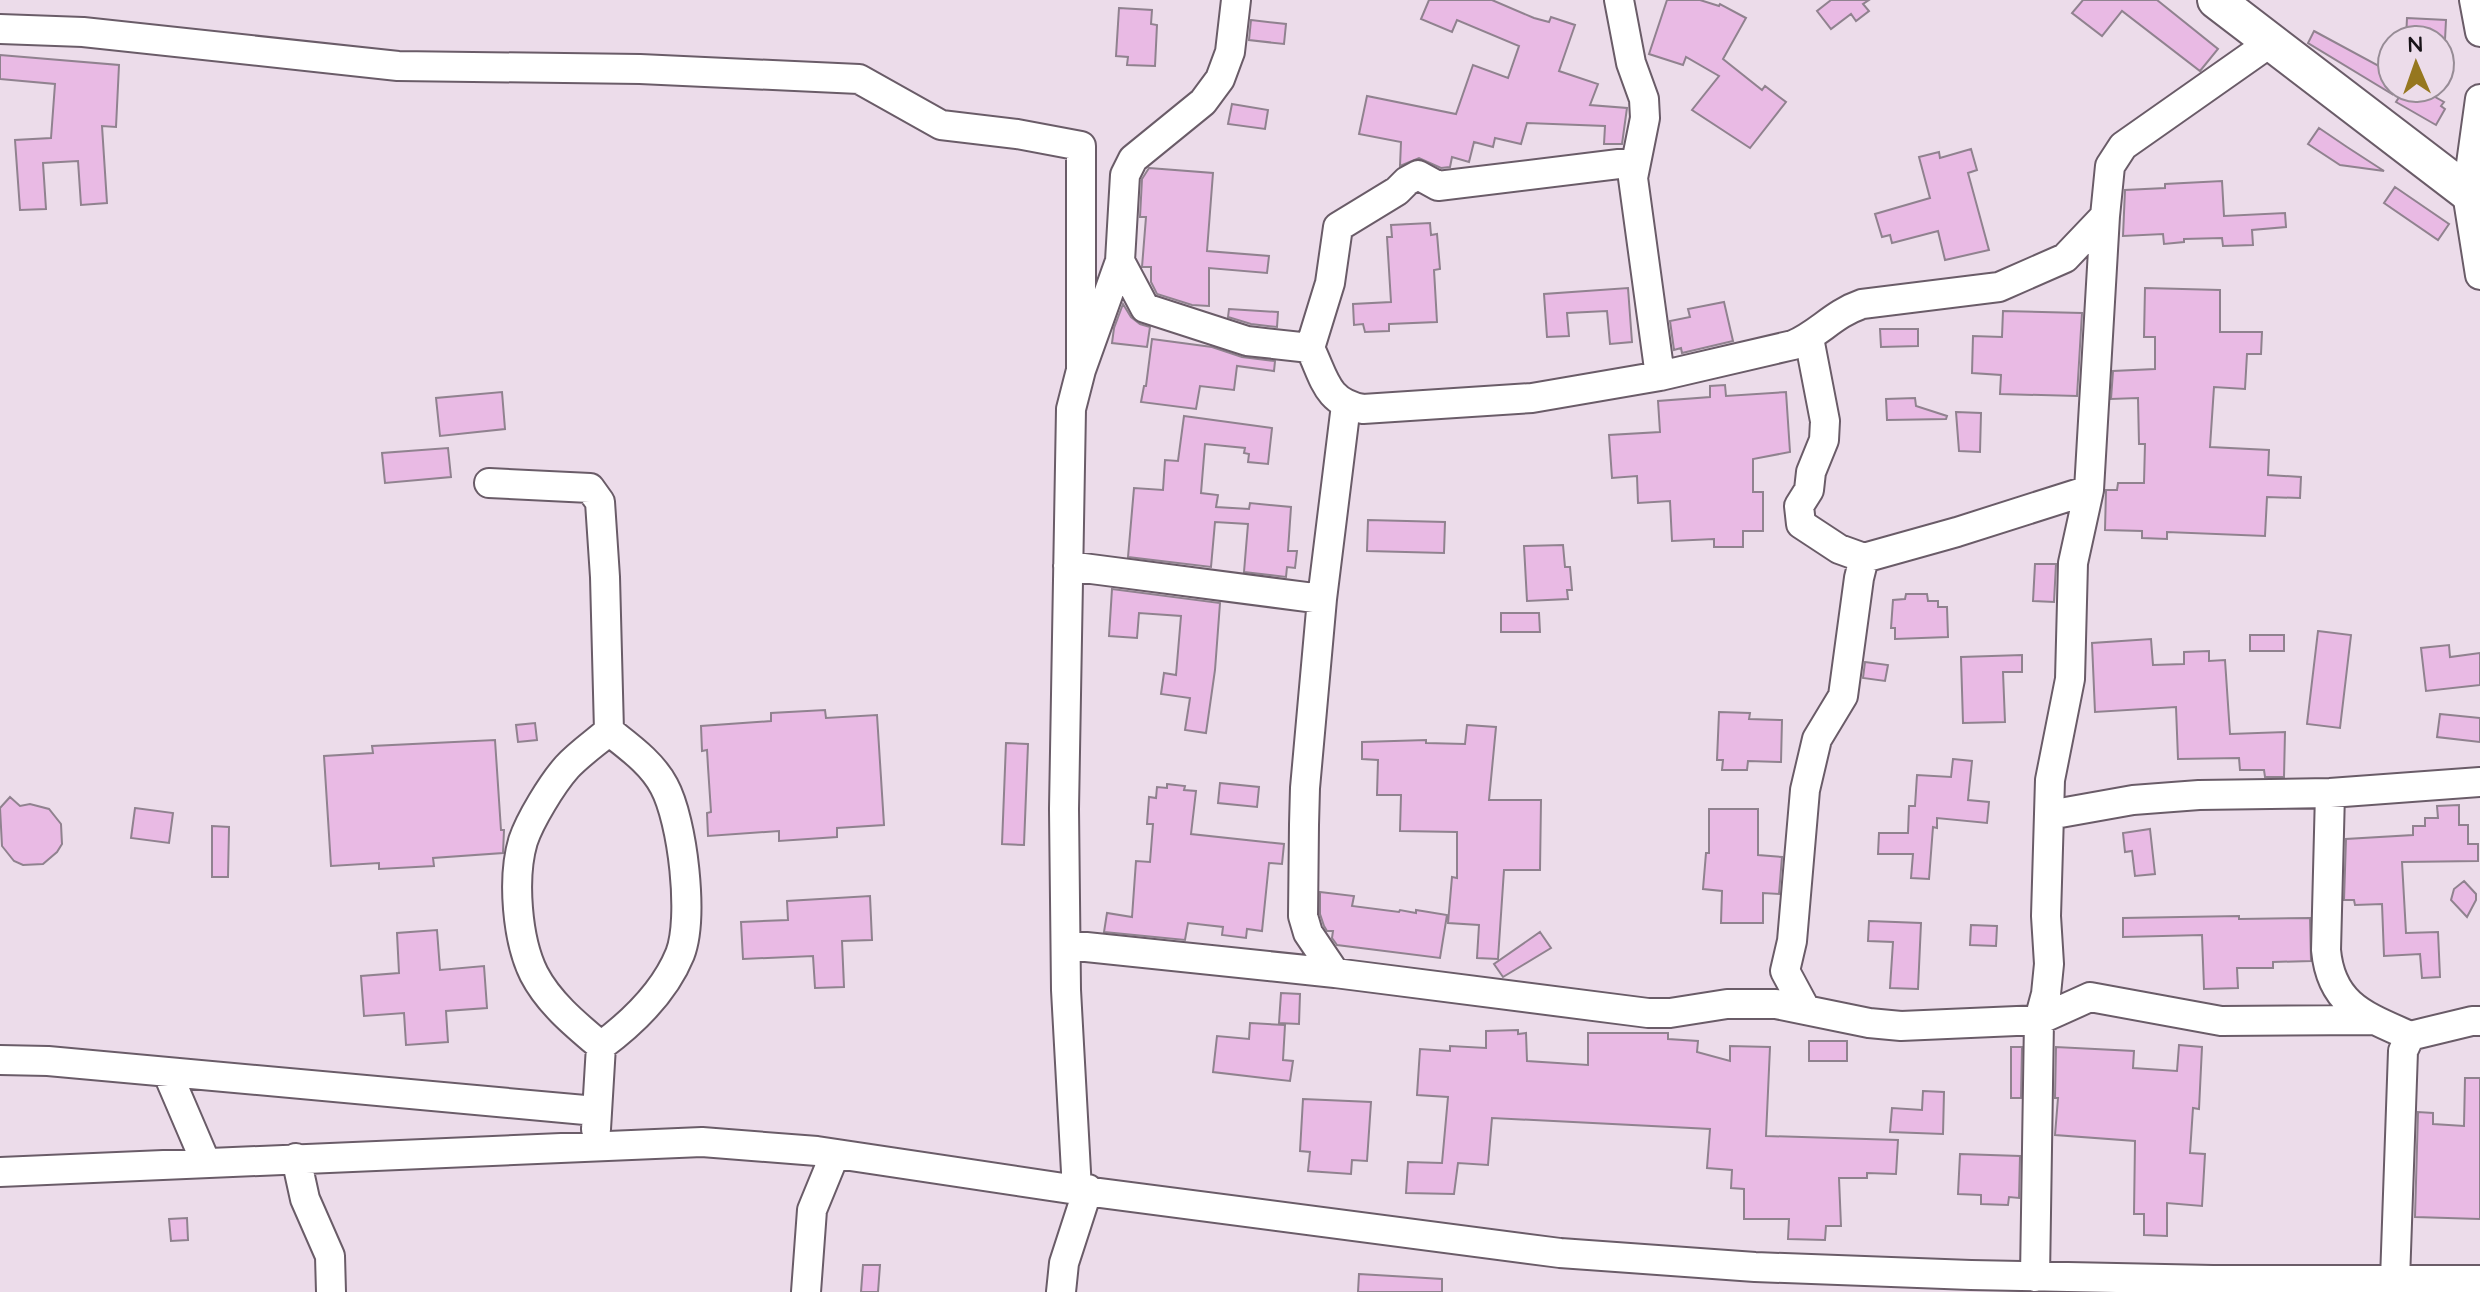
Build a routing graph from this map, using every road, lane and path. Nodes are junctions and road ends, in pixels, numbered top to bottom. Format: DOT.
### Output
graph roads {
  1 [pos="1236,0"];
  2 [pos="1619,0"];
  3 [pos="2216,0"];
  4 [pos="2474,0"];
  5 [pos="0,29"];
  6 [pos="2480,32"];
  7 [pos="2271,42"];
  8 [pos="2480,99"];
  9 [pos="1635,162"];
  10 [pos="2474,198"];
  11 [pos="2105,216"];
  12 [pos="1120,261"];
  13 [pos="2480,275"];
  14 [pos="1809,338"];
  15 [pos="1310,348"];
  16 [pos="1081,370"];
  17 [pos="1660,376"];
  18 [pos="1346,405"];
  19 [pos="489,483"];
  20 [pos="2089,490"];
  21 [pos="1864,558"];
  22 [pos="1068,566"];
  23 [pos="1322,599"];
  24 [pos="609,731"];
  25 [pos="2480,782"];
  26 [pos="2330,793"];
  27 [pos="2049,815"];
  28 [pos="1067,945"];
  29 [pos="1335,973"];
  30 [pos="1806,1010"];
  31 [pos="2039,1020"];
  32 [pos="2374,1020"];
  33 [pos="2480,1021"];
  34 [pos="2410,1036"];
  35 [pos="601,1046"];
  36 [pos="0,1060"];
  37 [pos="167,1072"];
  38 [pos="596,1111"];
  39 [pos="595,1145"];
  40 [pos="835,1154"];
  41 [pos="296,1158"];
  42 [pos="206,1163"];
  43 [pos="0,1172"];
  44 [pos="1083,1190"];
  45 [pos="2035,1277"];
  46 [pos="2395,1280"];
  47 [pos="2480,1280"];
  48 [pos="1972,1284"];
  49 [pos="331,1292"];
  50 [pos="806,1292"];
  51 [pos="1061,1292"];
  1 -- 12 [label="street"];
  2 -- 9 [label="street"];
  3 -- 7 [label="main road"];
  4 -- 6 [label="street"];
  5 -- 16 [label="street"];
  7 -- 10 [label="main road"];
  7 -- 11 [label="street"];
  8 -- 10 [label="street"];
  9 -- 15 [label="street"];
  9 -- 17 [label="street"];
  10 -- 13 [label="street"];
  11 -- 14 [label="street"];
  11 -- 20 [label="street"];
  12 -- 15 [label="street"];
  12 -- 16 [label="street"];
  14 -- 17 [label="street"];
  14 -- 21 [label="street"];
  15 -- 18 [label="street"];
  16 -- 22 [label="street"];
  17 -- 18 [label="street"];
  18 -- 23 [label="street"];
  19 -- 24 [label="street"];
  20 -- 21 [label="street"];
  20 -- 27 [label="street"];
  21 -- 30 [label="street"];
  22 -- 23 [label="street"];
  22 -- 28 [label="street"];
  23 -- 29 [label="street"];
  24 -- 35 [label="street"];
  24 -- 35 [label="street"];
  25 -- 26 [label="street"];
  26 -- 27 [label="street"];
  26 -- 32 [label="street"];
  27 -- 31 [label="street"];
  28 -- 29 [label="street"];
  28 -- 44 [label="street"];
  29 -- 30 [label="street"];
  30 -- 31 [label="street"];
  31 -- 32 [label="street"];
  31 -- 45 [label="street"];
  32 -- 34 [label="street"];
  33 -- 34 [label="street"];
  34 -- 46 [label="street"];
  35 -- 38 [label="street"];
  36 -- 37 [label="street"];
  37 -- 38 [label="street"];
  37 -- 42 [label="street"];
  38 -- 39 [label="street"];
  39 -- 40 [label="street"];
  39 -- 41 [label="street"];
  40 -- 44 [label="street"];
  40 -- 50 [label="street"];
  41 -- 42 [label="street"];
  41 -- 49 [label="street"];
  42 -- 43 [label="street"];
  44 -- 48 [label="street"];
  44 -- 51 [label="street"];
  45 -- 46 [label="street"];
  45 -- 48 [label="street"];
  46 -- 47 [label="street"];
}
